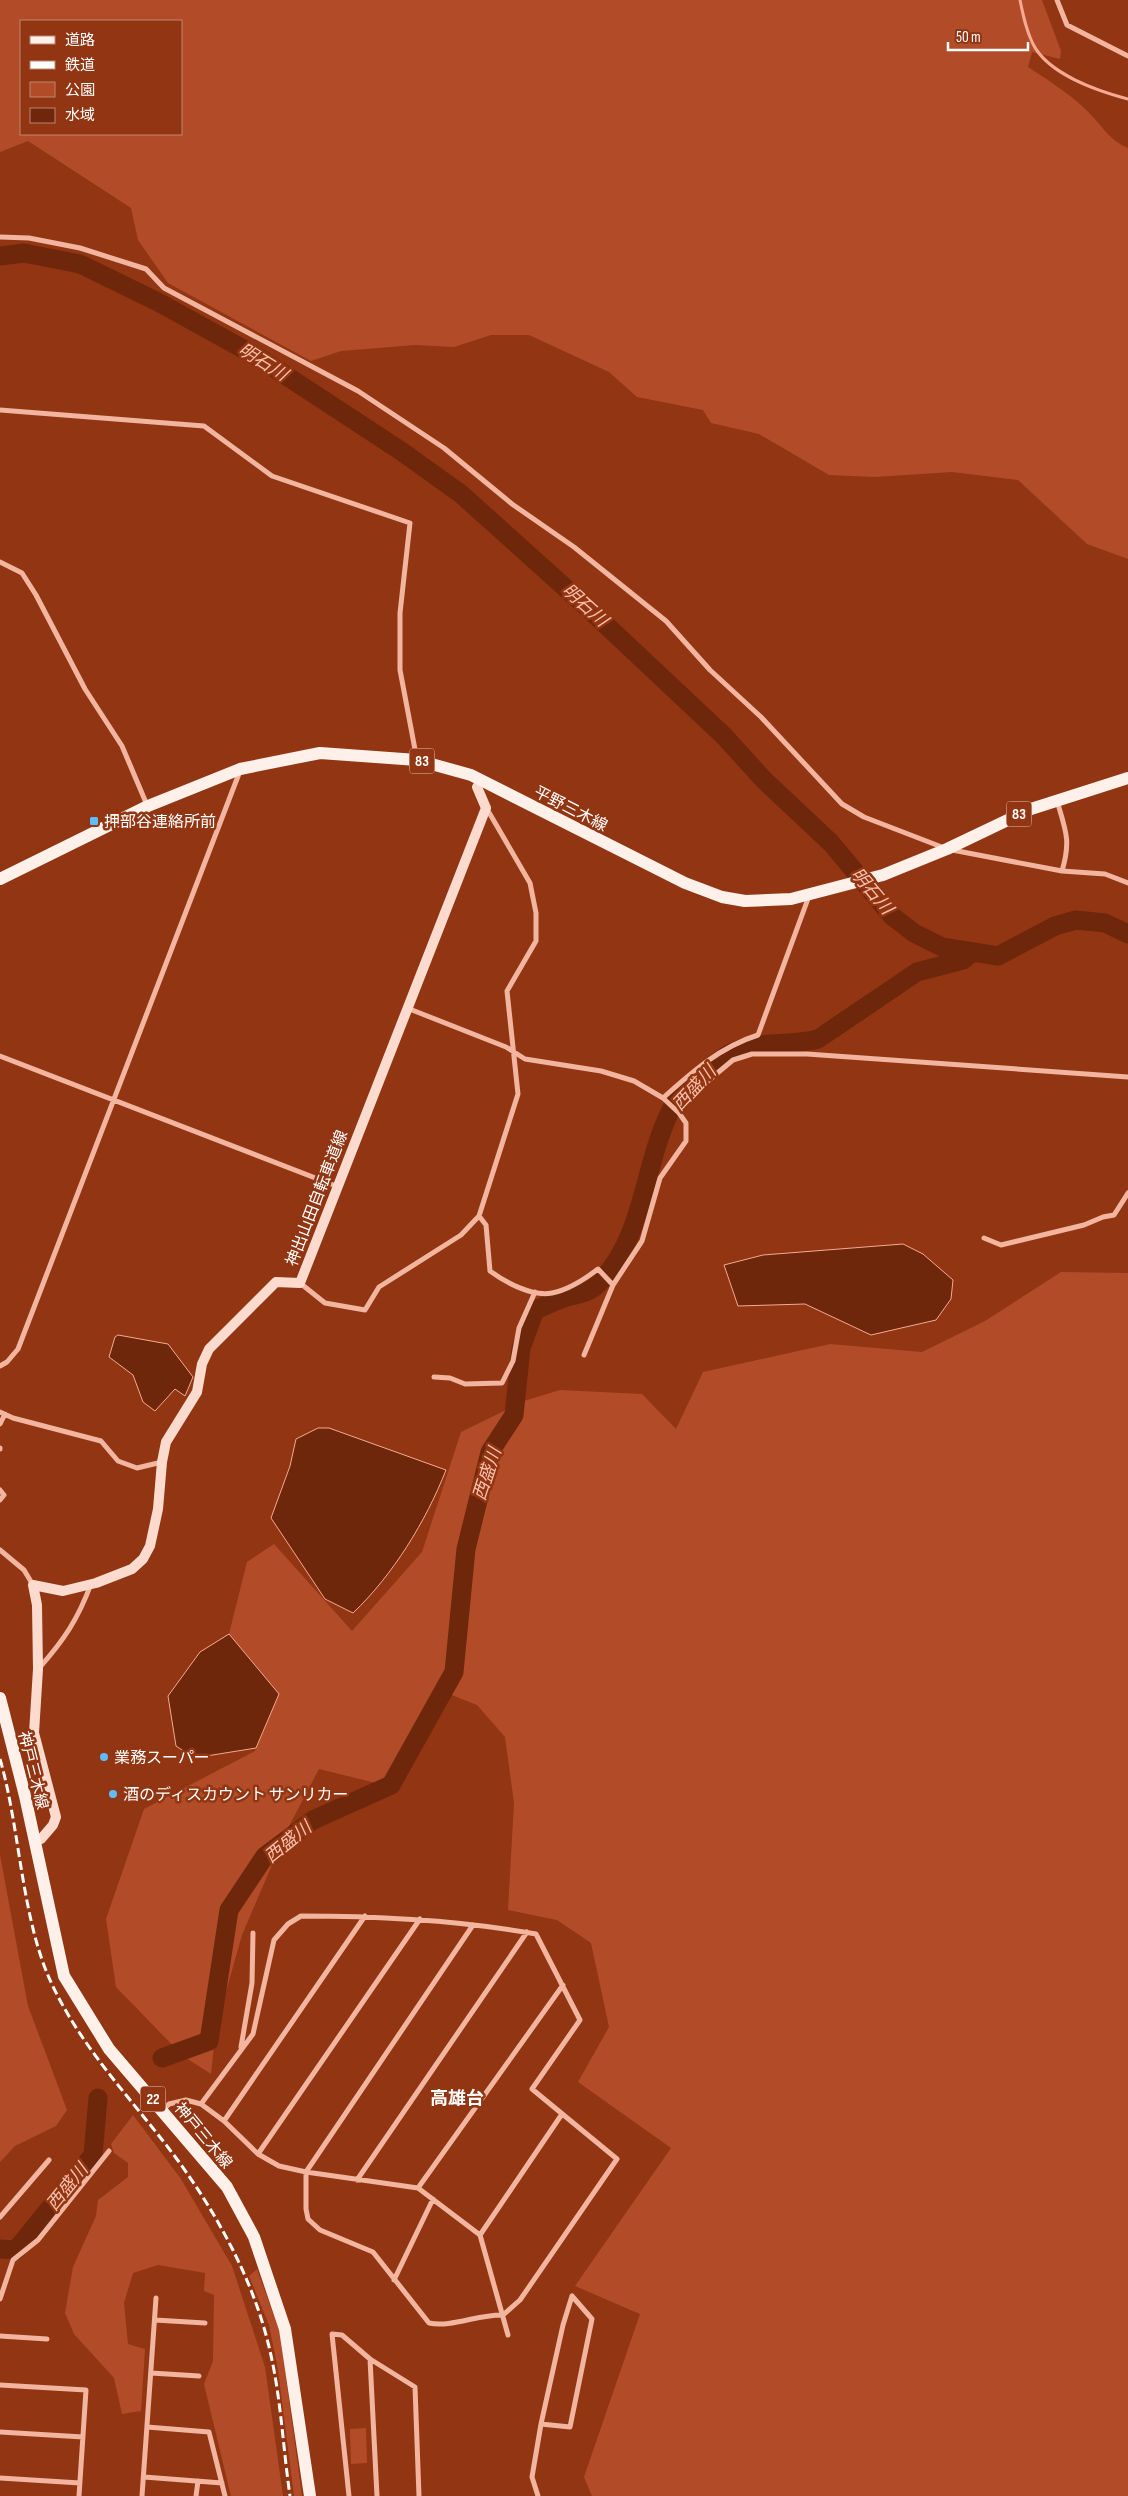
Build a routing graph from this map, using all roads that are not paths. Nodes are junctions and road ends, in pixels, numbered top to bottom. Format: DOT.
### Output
graph roads {
  1 [pos="1057,0"];
  2 [pos="1128,56"];
  3 [pos="0,237"];
  4 [pos="0,410"];
  5 [pos="0,562"];
  6 [pos="417,760"];
  7 [pos="240,770"];
  8 [pos="1128,778"];
  9 [pos="474,781"];
  10 [pos="1056,799"];
  11 [pos="148,806"];
  12 [pos="486,808"];
  13 [pos="947,849"];
  14 [pos="1062,871"];
  15 [pos="0,879"];
  16 [pos="1128,883"];
  17 [pos="809,894"];
  18 [pos="407,1008"];
  19 [pos="514,1052"];
  20 [pos="0,1056"];
  21 [pos="1128,1077"];
  22 [pos="663,1098"];
  23 [pos="114,1100"];
  24 [pos="679,1113"];
  25 [pos="336,1186"];
  26 [pos="1128,1193"];
  27 [pos="480,1216"];
  28 [pos="984,1238"];
  29 [pos="300,1283"];
  30 [pos="613,1286"];
  31 [pos="535,1292"];
  32 [pos="584,1355"];
  33 [pos="0,1366"];
  34 [pos="434,1377"];
  35 [pos="2,1413"];
  36 [pos="0,1424"];
  37 [pos="162,1462"];
  38 [pos="0,1490"];
  39 [pos="0,1500"];
  40 [pos="0,1550"];
  41 [pos="92,1584"];
  42 [pos="33,1585"];
  43 [pos="38,1669"];
  44 [pos="0,1698"];
  45 [pos="41,1838"];
  46 [pos="365,1916"];
  47 [pos="420,1919"];
  48 [pos="473,1925"];
  49 [pos="527,1932"];
  50 [pos="253,1933"];
  51 [pos="563,1985"];
  52 [pos="241,2048"];
  53 [pos="201,2104"];
  54 [pos="162,2110"];
  55 [pos="562,2114"];
  56 [pos="224,2121"];
  57 [pos="109,2151"];
  58 [pos="258,2154"];
  59 [pos="49,2160"];
  60 [pos="306,2172"];
  61 [pos="356,2180"];
  62 [pos="418,2188"];
  63 [pos="433,2199"];
  64 [pos="0,2218"];
  65 [pos="480,2235"];
  66 [pos="394,2280"];
  67 [pos="156,2298"];
  68 [pos="0,2299"];
  69 [pos="503,2315"];
  70 [pos="155,2320"];
  71 [pos="205,2323"];
  72 [pos="508,2335"];
  73 [pos="0,2336"];
  74 [pos="47,2339"];
  75 [pos="370,2359"];
  76 [pos="151,2373"];
  77 [pos="199,2376"];
  78 [pos="0,2385"];
  79 [pos="541,2424"];
  80 [pos="147,2427"];
  81 [pos="0,2432"];
  82 [pos="83,2437"];
  83 [pos="144,2477"];
  84 [pos="0,2478"];
  85 [pos="198,2481"];
  86 [pos="80,2483"];
  87 [pos="222,2483"];
  88 [pos="79,2496"];
  89 [pos="142,2496"];
  90 [pos="196,2496"];
  91 [pos="225,2496"];
  92 [pos="310,2496"];
  93 [pos="349,2496"];
  94 [pos="377,2496"];
  95 [pos="419,2496"];
  96 [pos="538,2496"];
  1 -- 2 [label="street"];
  3 -- 13 [label="street"];
  4 -- 6 [label="street"];
  5 -- 11 [label="street"];
  6 -- 7 [label="main road, 平野三木線 / 83"];
  6 -- 9 [label="main road, 平野三木線 / 83"];
  7 -- 11 [label="main road, 平野三木線 / 83"];
  7 -- 23 [label="street"];
  8 -- 10 [label="main road, 平野三木線 / 83"];
  9 -- 12 [label="main road"];
  9 -- 17 [label="main road, 平野三木線 / 83"];
  10 -- 13 [label="main road, 平野三木線 / 83"];
  10 -- 14 [label="street"];
  11 -- 15 [label="main road, 平野三木線 / 83"];
  12 -- 18 [label="main road, 神出山田自転車道線"];
  12 -- 19 [label="street"];
  13 -- 14 [label="street"];
  13 -- 17 [label="main road, 平野三木線 / 83"];
  14 -- 16 [label="street"];
  17 -- 22 [label="street"];
  18 -- 19 [label="street"];
  18 -- 25 [label="main road, 神出山田自転車道線"];
  19 -- 22 [label="street"];
  19 -- 27 [label="street"];
  20 -- 23 [label="street"];
  21 -- 24 [label="street"];
  22 -- 24 [label="street"];
  23 -- 25 [label="street"];
  23 -- 33 [label="street"];
  24 -- 30 [label="street"];
  25 -- 29 [label="main road, 神出山田自転車道線"];
  26 -- 28 [label="street"];
  27 -- 29 [label="street"];
  27 -- 31 [label="street"];
  29 -- 37 [label="main road, 神出山田自転車道線"];
  30 -- 31 [label="street"];
  30 -- 32 [label="street"];
  31 -- 34 [label="street"];
  35 -- 36 [label="street"];
  35 -- 37 [label="street"];
  37 -- 41 [label="main road, 神出山田自転車道線"];
  38 -- 39 [label="street"];
  40 -- 42 [label="street"];
  41 -- 42 [label="main road, 神出山田自転車道線"];
  41 -- 43 [label="street"];
  42 -- 43 [label="main road"];
  43 -- 45 [label="main road"];
  44 -- 54 [label="main road, 神戸三木線 / 22"];
  46 -- 47 [label="street"];
  46 -- 52 [label="street"];
  46 -- 56 [label="street"];
  47 -- 48 [label="street"];
  47 -- 58 [label="street"];
  48 -- 49 [label="street"];
  48 -- 60 [label="street"];
  49 -- 51 [label="street"];
  49 -- 61 [label="street"];
  50 -- 52 [label="street"];
  51 -- 55 [label="street"];
  51 -- 62 [label="street"];
  52 -- 53 [label="street"];
  53 -- 54 [label="street"];
  53 -- 56 [label="street"];
  54 -- 92 [label="main road, 神戸三木線 / 22"];
  55 -- 65 [label="street"];
  55 -- 69 [label="street"];
  56 -- 58 [label="street"];
  57 -- 68 [label="street"];
  58 -- 60 [label="street"];
  59 -- 64 [label="street"];
  60 -- 61 [label="street"];
  60 -- 66 [label="street"];
  61 -- 62 [label="street"];
  62 -- 63 [label="street"];
  63 -- 65 [label="street"];
  63 -- 66 [label="street"];
  65 -- 69 [label="street"];
  66 -- 69 [label="street"];
  67 -- 70 [label="street"];
  69 -- 72 [label="street"];
  70 -- 71 [label="street"];
  70 -- 76 [label="street"];
  73 -- 74 [label="street"];
  75 -- 93 [label="street"];
  75 -- 94 [label="street"];
  75 -- 95 [label="street"];
  76 -- 77 [label="street"];
  76 -- 80 [label="street"];
  78 -- 82 [label="street"];
  79 -- 79 [label="street"];
  79 -- 96 [label="street"];
  80 -- 83 [label="street"];
  80 -- 87 [label="street"];
  81 -- 82 [label="street"];
  82 -- 86 [label="street"];
  83 -- 85 [label="street"];
  83 -- 89 [label="street"];
  84 -- 86 [label="street"];
  85 -- 87 [label="street"];
  85 -- 90 [label="street"];
  86 -- 88 [label="street"];
  87 -- 91 [label="street"];
}
